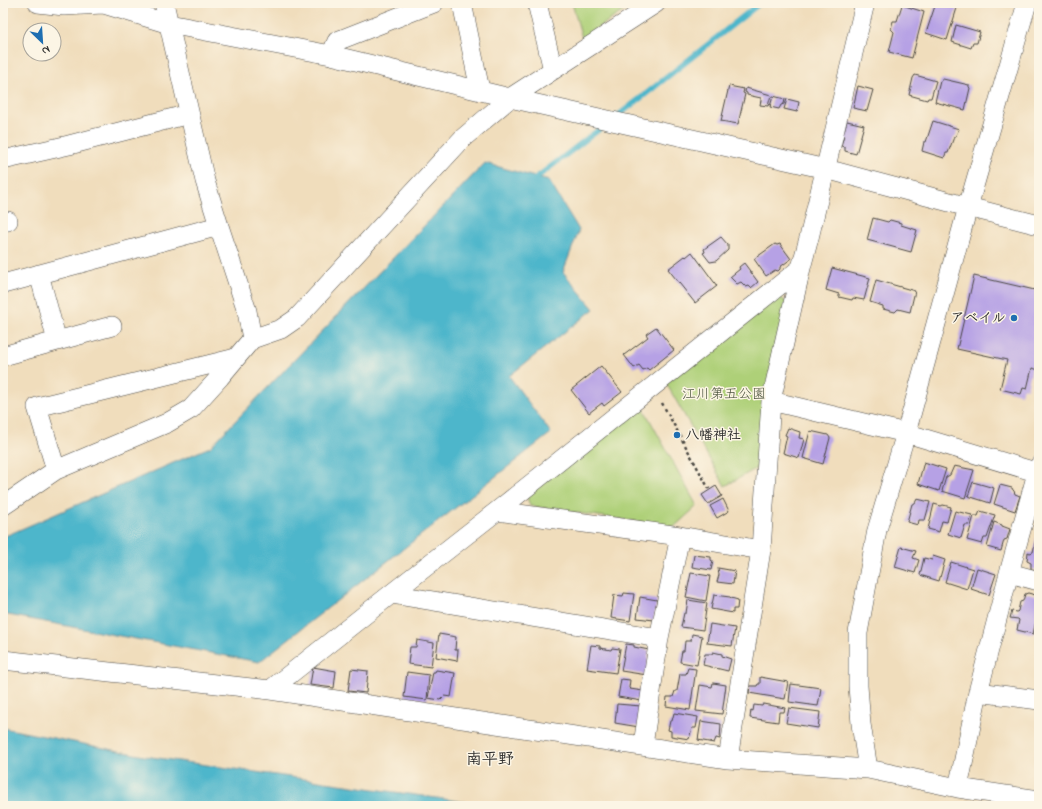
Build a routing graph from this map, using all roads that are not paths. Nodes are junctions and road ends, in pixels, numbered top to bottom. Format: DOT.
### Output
graph roads {
  1 [pos="38,3"];
  2 [pos="164,3"];
  3 [pos="434,3"];
  4 [pos="462,3"];
  5 [pos="537,3"];
  6 [pos="656,3"];
  7 [pos="865,3"];
  8 [pos="1027,3"];
  9 [pos="102,4"];
  10 [pos="169,24"];
  11 [pos="331,55"];
  12 [pos="553,70"];
  13 [pos="480,90"];
  14 [pos="510,98"];
  15 [pos="189,114"];
  16 [pos="3,160"];
  17 [pos="826,169"];
  18 [pos="968,207"];
  19 [pos="1039,225"];
  20 [pos="219,226"];
  21 [pos="801,268"];
  22 [pos="39,274"];
  23 [pos="3,284"];
  24 [pos="112,326"];
  25 [pos="252,339"];
  26 [pos="57,341"];
  27 [pos="3,356"];
  28 [pos="236,358"];
  29 [pos="771,401"];
  30 [pos="906,433"];
  31 [pos="56,470"];
  32 [pos="1038,470"];
  33 [pos="3,506"];
  34 [pos="497,511"];
  35 [pos="680,536"];
  36 [pos="761,550"];
  37 [pos="1009,573"];
  38 [pos="1039,581"];
  39 [pos="391,594"];
  40 [pos="659,638"];
  41 [pos="3,660"];
  42 [pos="270,690"];
  43 [pos="978,692"];
  44 [pos="1039,700"];
  45 [pos="643,746"];
  46 [pos="728,759"];
  47 [pos="868,769"];
  48 [pos="958,788"];
  49 [pos="1039,800"];
  1 -- 9 [label="street"];
  2 -- 10 [label="street"];
  3 -- 11 [label="street"];
  4 -- 13 [label="street"];
  5 -- 12 [label="street"];
  6 -- 12 [label="street"];
  7 -- 17 [label="street"];
  8 -- 18 [label="street"];
  9 -- 10 [label="street"];
  10 -- 11 [label="street"];
  10 -- 15 [label="street"];
  11 -- 13 [label="street"];
  12 -- 14 [label="street"];
  13 -- 14 [label="street"];
  14 -- 17 [label="street"];
  14 -- 25 [label="street"];
  15 -- 16 [label="street"];
  15 -- 20 [label="street"];
  17 -- 18 [label="street"];
  17 -- 21 [label="street"];
  18 -- 19 [label="street"];
  18 -- 30 [label="street"];
  20 -- 22 [label="street"];
  20 -- 25 [label="street"];
  21 -- 29 [label="street"];
  21 -- 34 [label="street"];
  22 -- 23 [label="street"];
  22 -- 26 [label="street"];
  24 -- 26 [label="street"];
  25 -- 28 [label="street"];
  26 -- 27 [label="street"];
  28 -- 31 [label="street"];
  28 -- 31 [label="street"];
  29 -- 30 [label="street"];
  29 -- 36 [label="street"];
  30 -- 32 [label="street"];
  30 -- 47 [label="street"];
  31 -- 33 [label="street"];
  32 -- 37 [label="street"];
  34 -- 35 [label="street"];
  34 -- 39 [label="street"];
  35 -- 36 [label="street"];
  35 -- 40 [label="street"];
  36 -- 46 [label="street"];
  37 -- 38 [label="street"];
  37 -- 43 [label="street"];
  39 -- 40 [label="street"];
  39 -- 42 [label="street"];
  40 -- 45 [label="street"];
  41 -- 42 [label="street"];
  42 -- 45 [label="street"];
  43 -- 44 [label="street"];
  43 -- 48 [label="street"];
  45 -- 46 [label="street"];
  46 -- 47 [label="street"];
  47 -- 48 [label="street"];
  48 -- 49 [label="street"];
}
